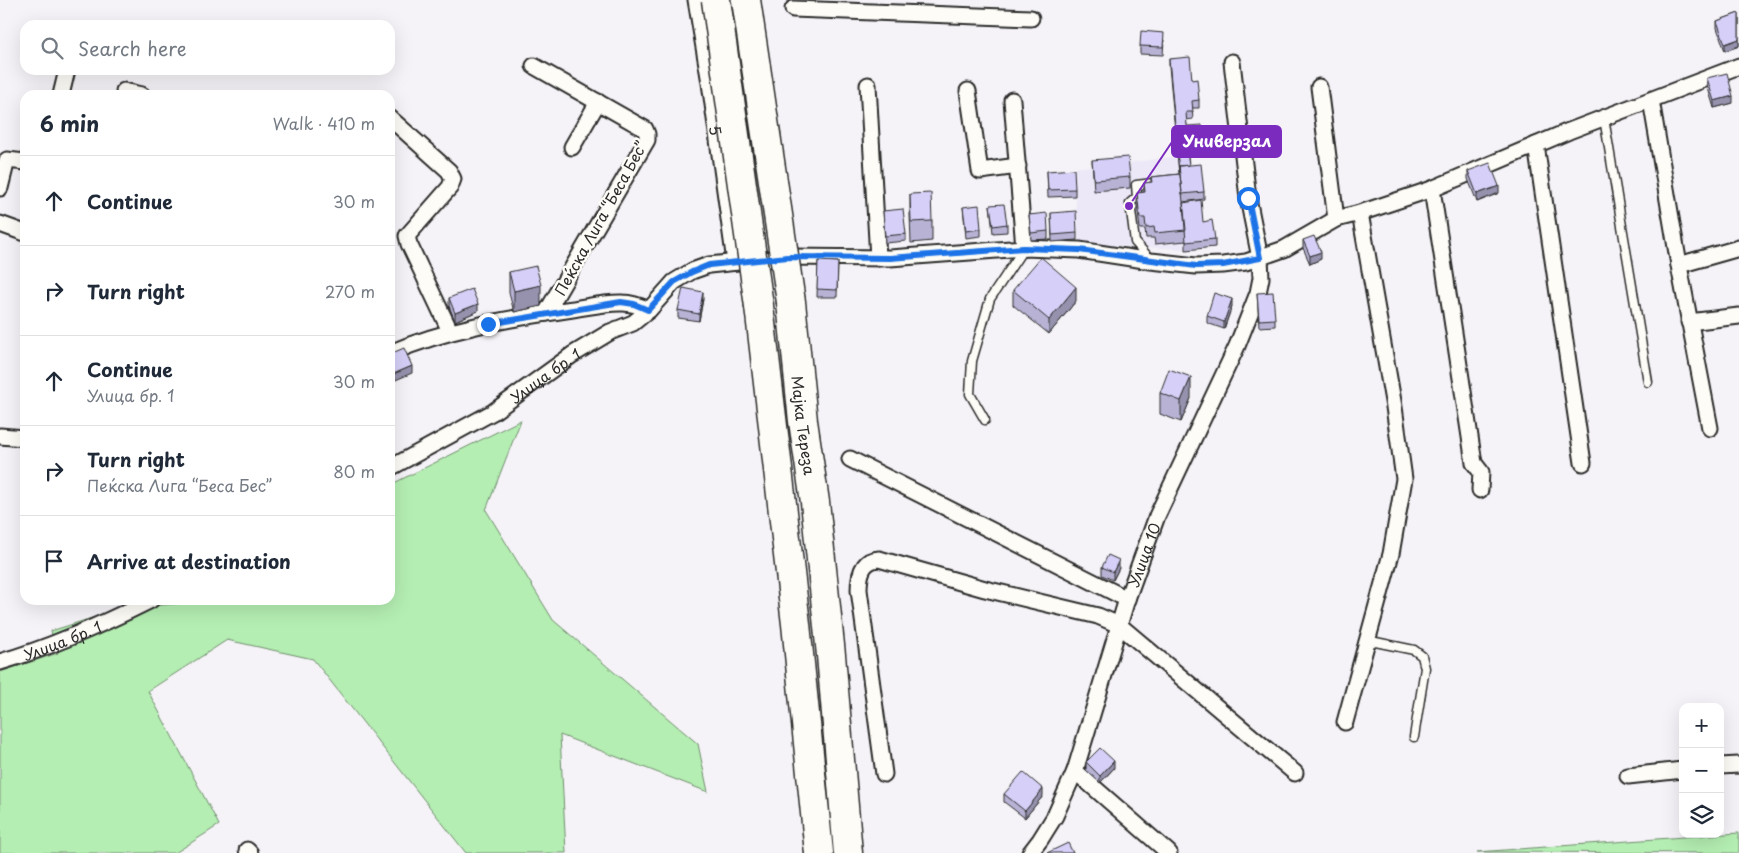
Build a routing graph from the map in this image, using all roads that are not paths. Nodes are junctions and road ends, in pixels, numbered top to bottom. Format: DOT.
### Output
graph roads {
  1 [pos="696,0"];
  2 [pos="716,0"];
  3 [pos="746,0"];
  4 [pos="910,7"];
  5 [pos="793,9"];
  6 [pos="1031,18"];
  7 [pos="1232,62"];
  8 [pos="534,66"];
  9 [pos="1739,66"];
  10 [pos="66,75"];
  11 [pos="868,85"];
  12 [pos="1319,87"];
  13 [pos="62,90"];
  14 [pos="968,91"];
  15 [pos="1012,100"];
  16 [pos="1651,100"];
  17 [pos="598,102"];
  18 [pos="1604,118"];
  19 [pos="395,122"];
  20 [pos="1536,145"];
  21 [pos="572,147"];
  22 [pos="20,161"];
  23 [pos="1018,166"];
  24 [pos="1161,182"];
  25 [pos="0,188"];
  26 [pos="1432,189"];
  27 [pos="1360,213"];
  28 [pos="1336,220"];
  29 [pos="0,224"];
  30 [pos="20,230"];
  31 [pos="1024,248"];
  32 [pos="1739,248"];
  33 [pos="878,258"];
  34 [pos="1260,258"];
  35 [pos="1151,261"];
  36 [pos="735,262"];
  37 [pos="1679,265"];
  38 [pos="648,310"];
  39 [pos="546,313"];
  40 [pos="1739,316"];
  41 [pos="1689,322"];
  42 [pos="450,331"];
  43 [pos="395,351"];
  44 [pos="1648,382"];
  45 [pos="986,420"];
  46 [pos="1710,428"];
  47 [pos="0,436"];
  48 [pos="20,438"];
  49 [pos="850,459"];
  50 [pos="1583,463"];
  51 [pos="395,465"];
  52 [pos="1480,490"];
  53 [pos="1128,598"];
  54 [pos="141,605"];
  55 [pos="1119,625"];
  56 [pos="1366,640"];
  57 [pos="0,662"];
  58 [pos="1345,722"];
  59 [pos="1414,737"];
  60 [pos="1739,765"];
  61 [pos="1724,766"];
  62 [pos="1074,770"];
  63 [pos="1679,770"];
  64 [pos="1295,773"];
  65 [pos="884,774"];
  66 [pos="1628,776"];
  67 [pos="819,853"];
  68 [pos="848,853"];
  69 [pos="1030,853"];
  70 [pos="1169,853"];
  1 -- 36 [label="street, 5"];
  2 -- 67 [label="highway, bridge"];
  3 -- 68 [label="highway, Мајка Тереза, bridge"];
  4 -- 5 [label="street"];
  4 -- 6 [label="street"];
  7 -- 34 [label="street, Улица 10"];
  8 -- 17 [label="street, Пеќска Лига “Беса Бес”"];
  9 -- 16 [label="street, Улица бр. 1"];
  10 -- 13 [label="street"];
  11 -- 33 [label="street"];
  12 -- 28 [label="street"];
  14 -- 23 [label="street"];
  15 -- 23 [label="street"];
  16 -- 18 [label="street, Улица бр. 1"];
  16 -- 37 [label="street"];
  17 -- 21 [label="street"];
  17 -- 39 [label="street, Пеќска Лига “Беса Бес”"];
  18 -- 20 [label="street, Улица бр. 1"];
  18 -- 44 [label="lane"];
  19 -- 42 [label="street"];
  20 -- 26 [label="street, Улица бр. 1"];
  20 -- 50 [label="street"];
  22 -- 25 [label="street"];
  23 -- 31 [label="street"];
  24 -- 35 [label="lane"];
  26 -- 27 [label="street, Улица бр. 1"];
  26 -- 52 [label="street"];
  27 -- 28 [label="street, Улица бр. 1"];
  27 -- 56 [label="street"];
  28 -- 34 [label="street, Улица бр. 1"];
  29 -- 30 [label="street"];
  31 -- 33 [label="street, Улица бр. 1"];
  31 -- 35 [label="street, Улица бр. 1"];
  31 -- 45 [label="lane"];
  32 -- 37 [label="street"];
  33 -- 36 [label="street, Улица бр. 1"];
  34 -- 35 [label="street, Улица бр. 1"];
  34 -- 53 [label="street, Улица 10"];
  36 -- 38 [label="street, Улица бр. 1"];
  37 -- 41 [label="street"];
  38 -- 39 [label="street, Пеќска Лига “Беса Бес”"];
  38 -- 51 [label="street, Улица бр. 1"];
  39 -- 42 [label="street, Пеќска Лига “Беса Бес”"];
  40 -- 41 [label="street"];
  41 -- 46 [label="street"];
  42 -- 43 [label="street, Пеќска Лига “Беса Бес”"];
  47 -- 48 [label="street"];
  49 -- 53 [label="street"];
  53 -- 55 [label="street, Улица 10"];
  54 -- 57 [label="street, Улица бр. 1"];
  55 -- 62 [label="street, Улица 10"];
  55 -- 64 [label="street"];
  55 -- 65 [label="street"];
  56 -- 58 [label="street"];
  56 -- 59 [label="lane"];
  60 -- 61 [label="street"];
  62 -- 69 [label="street, Улица 10"];
  62 -- 70 [label="street"];
  63 -- 66 [label="street"];
}
